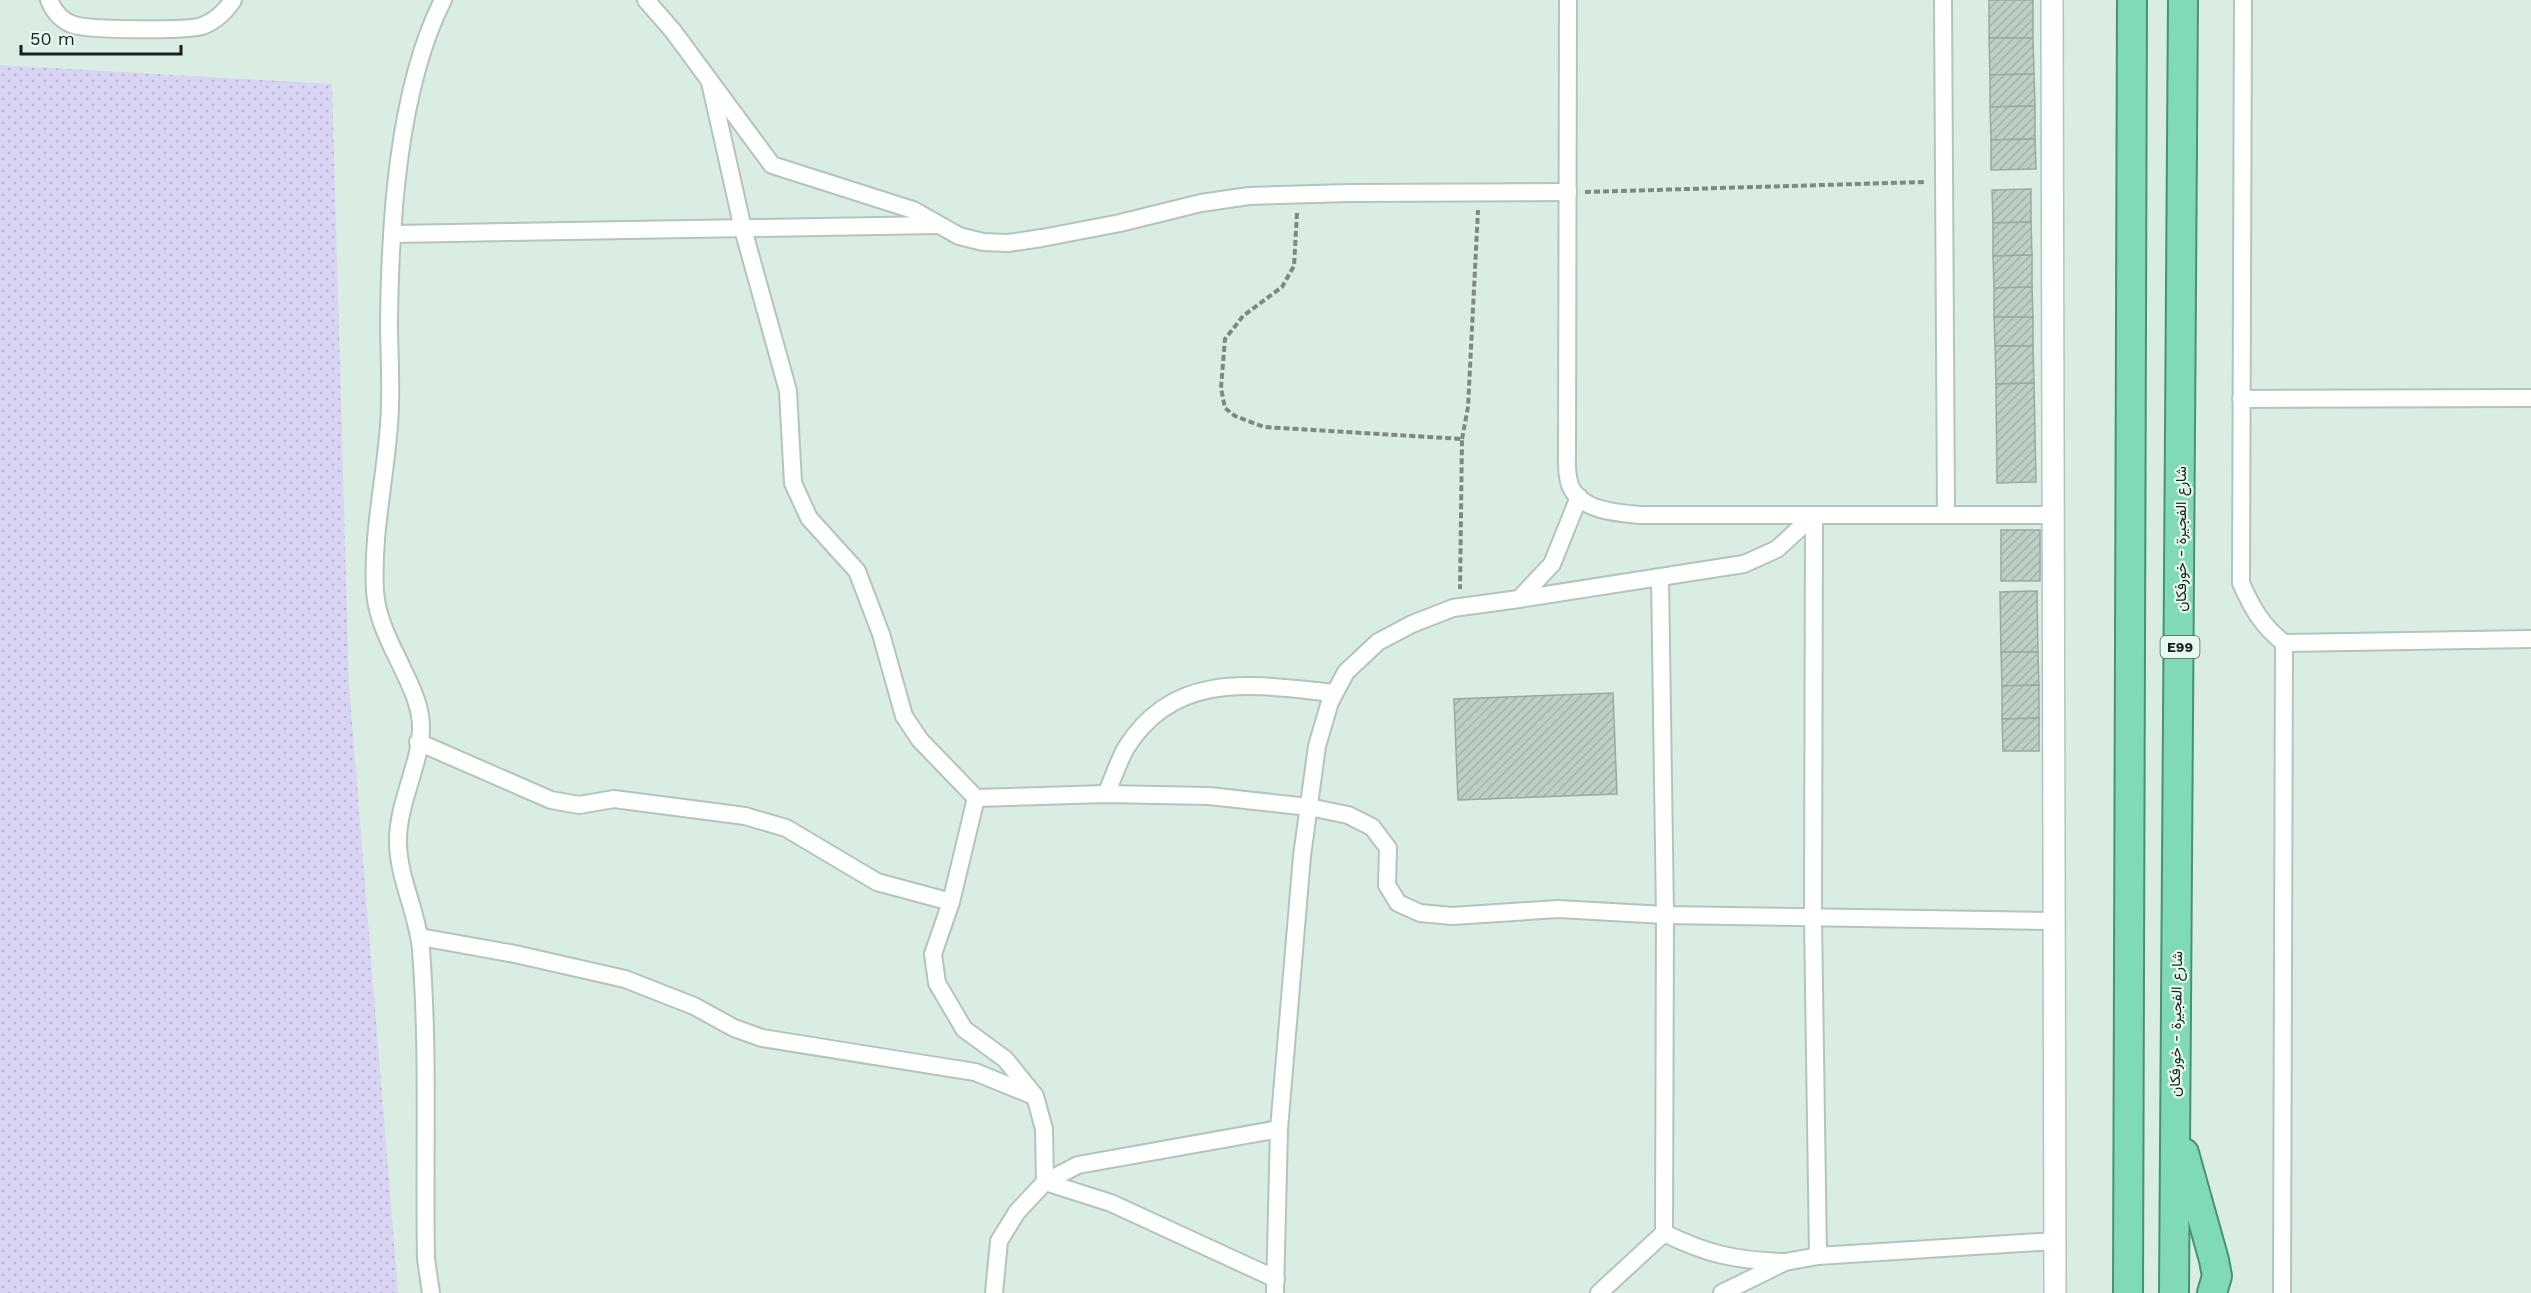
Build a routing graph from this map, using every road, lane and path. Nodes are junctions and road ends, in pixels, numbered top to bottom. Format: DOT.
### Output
graph roads {
  1 [pos="49,0"];
  2 [pos="233,0"];
  3 [pos="443,0"];
  4 [pos="646,0"];
  5 [pos="1568,0"];
  6 [pos="1943,0"];
  7 [pos="2052,0"];
  8 [pos="2132,0"];
  9 [pos="2183,0"];
  10 [pos="2242,0"];
  11 [pos="710,82"];
  12 [pos="1944,181"];
  13 [pos="1479,192"];
  14 [pos="1568,192"];
  15 [pos="1299,195"];
  16 [pos="938,225"];
  17 [pos="743,229"];
  18 [pos="393,234"];
  19 [pos="2531,398"];
  20 [pos="2241,399"];
  21 [pos="1462,439"];
  22 [pos="1579,497"];
  23 [pos="1815,515"];
  24 [pos="1946,515"];
  25 [pos="2052,515"];
  26 [pos="1660,578"];
  27 [pos="1519,599"];
  28 [pos="1460,607"];
  29 [pos="2531,639"];
  30 [pos="2284,643"];
  31 [pos="1334,693"];
  32 [pos="418,742"];
  33 [pos="1106,794"];
  34 [pos="976,798"];
  35 [pos="1309,807"];
  36 [pos="951,902"];
  37 [pos="1665,915"];
  38 [pos="1813,918"];
  39 [pos="2054,921"];
  40 [pos="420,937"];
  41 [pos="1035,1096"];
  42 [pos="2175,1121"];
  43 [pos="1279,1129"];
  44 [pos="1045,1182"];
  45 [pos="2128,1190"];
  46 [pos="1664,1233"];
  47 [pos="2055,1241"];
  48 [pos="1818,1256"];
  49 [pos="1785,1262"];
  50 [pos="1275,1286"];
  51 [pos="431,1293"];
  52 [pos="994,1293"];
  53 [pos="1599,1293"];
  54 [pos="1722,1293"];
  55 [pos="2055,1293"];
  56 [pos="2128,1293"];
  57 [pos="2144,1293"];
  58 [pos="2174,1293"];
  59 [pos="2212,1293"];
  60 [pos="2282,1293"];
  1 -- 2 [label="street"];
  3 -- 18 [label="street"];
  4 -- 11 [label="street"];
  5 -- 14 [label="street"];
  6 -- 12 [label="street"];
  7 -- 25 [label="street"];
  8 -- 45 [label="highway"];
  9 -- 42 [label="highway, شارع الفجيرة - خورفكان / E99"];
  10 -- 20 [label="street"];
  11 -- 16 [label="street"];
  11 -- 17 [label="street"];
  12 -- 14 [label="path"];
  12 -- 24 [label="street"];
  13 -- 14 [label="street"];
  13 -- 15 [label="street"];
  13 -- 21 [label="path"];
  14 -- 22 [label="street"];
  15 -- 16 [label="street"];
  15 -- 21 [label="path"];
  16 -- 17 [label="street"];
  17 -- 18 [label="street"];
  17 -- 34 [label="street"];
  18 -- 32 [label="street"];
  19 -- 20 [label="street"];
  20 -- 30 [label="street"];
  21 -- 28 [label="path"];
  22 -- 23 [label="street"];
  22 -- 27 [label="street"];
  23 -- 24 [label="street"];
  23 -- 26 [label="street"];
  23 -- 38 [label="street"];
  24 -- 25 [label="street"];
  25 -- 39 [label="street"];
  26 -- 27 [label="street"];
  26 -- 37 [label="street"];
  27 -- 28 [label="street"];
  28 -- 31 [label="street"];
  29 -- 30 [label="street"];
  30 -- 60 [label="street"];
  31 -- 33 [label="street"];
  31 -- 35 [label="street"];
  32 -- 36 [label="street"];
  32 -- 40 [label="street"];
  33 -- 34 [label="street"];
  33 -- 35 [label="street"];
  34 -- 36 [label="street"];
  35 -- 37 [label="street"];
  35 -- 43 [label="street"];
  36 -- 41 [label="street"];
  37 -- 38 [label="street"];
  37 -- 46 [label="street"];
  38 -- 39 [label="street"];
  38 -- 48 [label="street"];
  39 -- 47 [label="street"];
  40 -- 41 [label="street"];
  40 -- 51 [label="street"];
  41 -- 44 [label="street"];
  42 -- 58 [label="highway, شارع الفجيرة - خورفكان / E99"];
  42 -- 59 [label="highway"];
  43 -- 44 [label="street"];
  43 -- 50 [label="street"];
  44 -- 50 [label="street"];
  44 -- 52 [label="street"];
  45 -- 56 [label="highway"];
  45 -- 57 [label="highway"];
  46 -- 49 [label="street"];
  46 -- 53 [label="street"];
  47 -- 48 [label="street"];
  47 -- 55 [label="street"];
  48 -- 49 [label="street"];
  49 -- 54 [label="street"];
}
